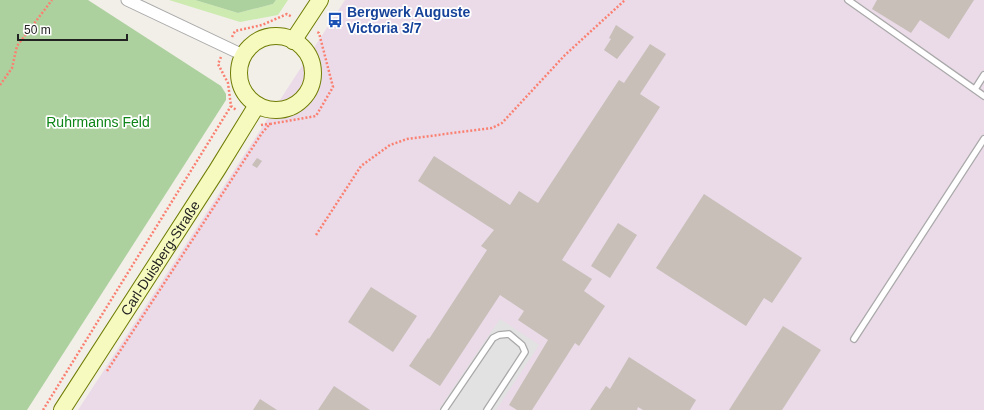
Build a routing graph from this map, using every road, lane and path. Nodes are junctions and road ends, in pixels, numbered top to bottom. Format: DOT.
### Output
graph roads {
  1 [pos="52,0"];
  2 [pos="127,0"];
  3 [pos="320,0"];
  4 [pos="625,0"];
  5 [pos="848,0"];
  6 [pos="305,24"];
  7 [pos="293,41"];
  8 [pos="226,47"];
  9 [pos="243,55"];
  10 [pos="984,75"];
  11 [pos="0,85"];
  12 [pos="975,89"];
  13 [pos="984,96"];
  14 [pos="231,106"];
  15 [pos="253,112"];
  16 [pos="270,124"];
  17 [pos="984,140"];
  18 [pos="316,236"];
  19 [pos="854,339"];
  20 [pos="102,378"];
  21 [pos="43,410"];
  22 [pos="62,410"];
  23 [pos="444,410"];
  24 [pos="487,410"];
  1 -- 11 [label="path"];
  2 -- 8 [label="street"];
  3 -- 6 [label="main road"];
  4 -- 18 [label="path"];
  5 -- 12 [label="lane"];
  6 -- 7 [label="main road"];
  6 -- 8 [label="path"];
  6 -- 16 [label="path"];
  7 -- 9 [label="main road"];
  7 -- 15 [label="main road"];
  8 -- 9 [label="street"];
  8 -- 14 [label="path"];
  9 -- 15 [label="main road"];
  10 -- 12 [label="lane"];
  12 -- 13 [label="lane"];
  14 -- 15 [label="path"];
  14 -- 21 [label="path"];
  15 -- 16 [label="path"];
  15 -- 22 [label="main road, Carl-Duisberg-Straße"];
  16 -- 20 [label="path"];
  17 -- 19 [label="lane"];
  23 -- 24 [label="lane"];
}
